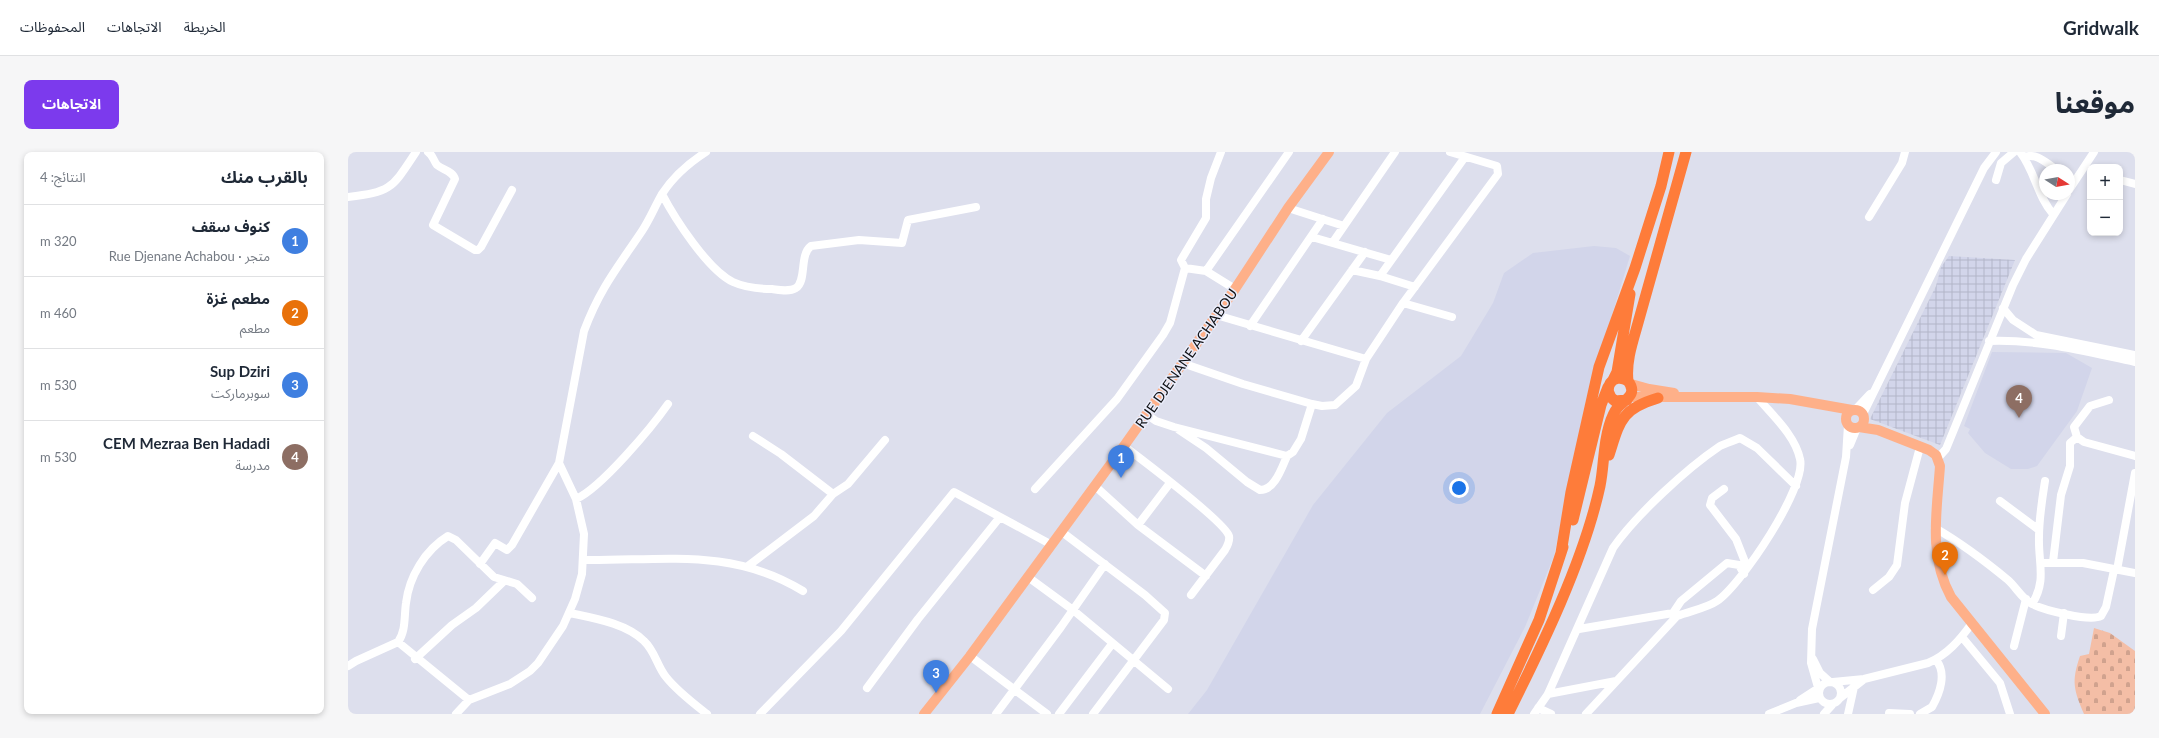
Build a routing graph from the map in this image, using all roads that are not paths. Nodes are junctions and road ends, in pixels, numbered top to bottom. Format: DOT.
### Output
graph roads {
  1 [pos="416,152"];
  2 [pos="428,152"];
  3 [pos="1220,152"];
  4 [pos="1289,152"];
  5 [pos="1329,152"];
  6 [pos="1395,152"];
  7 [pos="1450,152"];
  8 [pos="1669,152"];
  9 [pos="1686,152"];
  10 [pos="1905,152"];
  11 [pos="1988,152"];
  12 [pos="1996,152"];
  13 [pos="2014,152"];
  14 [pos="2094,152"];
  15 [pos="704,153"];
  16 [pos="2022,155"];
  17 [pos="1470,156"];
  18 [pos="2048,164"];
  19 [pos="2089,164"];
  20 [pos="1984,168"];
  21 [pos="2087,169"];
  22 [pos="1996,180"];
  23 [pos="2123,181"];
  24 [pos="2075,183"];
  25 [pos="2135,184"];
  26 [pos="512,190"];
  27 [pos="662,194"];
  28 [pos="348,198"];
  29 [pos="2063,200"];
  30 [pos="976,207"];
  31 [pos="1288,208"];
  32 [pos="2053,214"];
  33 [pos="1869,217"];
  34 [pos="1323,219"];
  35 [pos="1344,226"];
  36 [pos="1312,237"];
  37 [pos="1333,242"];
  38 [pos="1365,252"];
  39 [pos="1391,260"];
  40 [pos="1185,268"];
  41 [pos="1635,268"];
  42 [pos="1352,270"];
  43 [pos="1206,271"];
  44 [pos="1380,276"];
  45 [pos="1415,287"];
  46 [pos="1235,289"];
  47 [pos="1403,303"];
  48 [pos="2003,308"];
  49 [pos="1216,316"];
  50 [pos="1452,317"];
  51 [pos="1250,326"];
  52 [pos="1301,341"];
  53 [pos="1989,341"];
  54 [pos="2135,355"];
  55 [pos="1366,359"];
  56 [pos="2135,362"];
  57 [pos="1182,363"];
  58 [pos="1610,383"];
  59 [pos="1630,383"];
  60 [pos="1712,397"];
  61 [pos="1757,397"];
  62 [pos="1658,398"];
  63 [pos="1628,399"];
  64 [pos="2109,400"];
  65 [pos="1815,403"];
  66 [pos="668,404"];
  67 [pos="1312,404"];
  68 [pos="1858,413"];
  69 [pos="1146,414"];
  70 [pos="1853,425"];
  71 [pos="1174,427"];
  72 [pos="1878,430"];
  73 [pos="753,436"];
  74 [pos="2077,437"];
  75 [pos="885,440"];
  76 [pos="1124,446"];
  77 [pos="1920,447"];
  78 [pos="1287,456"];
  79 [pos="2135,456"];
  80 [pos="1938,458"];
  81 [pos="559,463"];
  82 [pos="2135,473"];
  83 [pos="2044,481"];
  84 [pos="1170,482"];
  85 [pos="1095,486"];
  86 [pos="1600,486"];
  87 [pos="1796,486"];
  88 [pos="1035,489"];
  89 [pos="1724,489"];
  90 [pos="833,494"];
  91 [pos="576,499"];
  92 [pos="2000,501"];
  93 [pos="1000,517"];
  94 [pos="1138,525"];
  95 [pos="1935,528"];
  96 [pos="2039,530"];
  97 [pos="1062,532"];
  98 [pos="1052,545"];
  99 [pos="1561,553"];
  100 [pos="583,560"];
  101 [pos="2053,562"];
  102 [pos="2042,563"];
  103 [pos="480,564"];
  104 [pos="1105,564"];
  105 [pos="748,566"];
  106 [pos="1746,570"];
  107 [pos="2115,570"];
  108 [pos="2135,573"];
  109 [pos="1206,576"];
  110 [pos="1028,577"];
  111 [pos="504,581"];
  112 [pos="1873,590"];
  113 [pos="803,592"];
  114 [pos="1191,595"];
  115 [pos="532,598"];
  116 [pos="2029,601"];
  117 [pos="1073,610"];
  118 [pos="570,613"];
  119 [pos="2064,613"];
  120 [pos="1675,614"];
  121 [pos="1972,623"];
  122 [pos="1578,629"];
  123 [pos="2061,636"];
  124 [pos="1962,637"];
  125 [pos="398,642"];
  126 [pos="1112,644"];
  127 [pos="2014,646"];
  128 [pos="1810,647"];
  129 [pos="970,656"];
  130 [pos="415,659"];
  131 [pos="1936,660"];
  132 [pos="1134,661"];
  133 [pos="348,666"];
  134 [pos="1864,679"];
  135 [pos="1616,681"];
  136 [pos="1832,682"];
  137 [pos="1854,687"];
  138 [pos="867,688"];
  139 [pos="1168,689"];
  140 [pos="1015,691"];
  141 [pos="1819,691"];
  142 [pos="1548,694"];
  143 [pos="1840,698"];
  144 [pos="469,700"];
  145 [pos="1832,705"];
  146 [pos="1536,711"];
  147 [pos="1889,713"];
  148 [pos="456,714"];
  149 [pos="707,714"];
  150 [pos="760,714"];
  151 [pos="924,714"];
  152 [pos="996,714"];
  153 [pos="1047,714"];
  154 [pos="1059,714"];
  155 [pos="1093,714"];
  156 [pos="1496,714"];
  157 [pos="1508,714"];
  158 [pos="1551,714"];
  159 [pos="1586,714"];
  160 [pos="1769,714"];
  161 [pos="1824,714"];
  162 [pos="1848,714"];
  163 [pos="1910,714"];
  164 [pos="1920,714"];
  165 [pos="2010,714"];
  166 [pos="2045,714"];
  1 -- 28 [label="street"];
  2 -- 26 [label="street"];
  3 -- 40 [label="street"];
  4 -- 43 [label="street"];
  5 -- 31 [label="main road, RUE DJENANE ACHABOU"];
  6 -- 35 [label="street"];
  7 -- 17 [label="street"];
  8 -- 41 [label="highway"];
  9 -- 59 [label="highway"];
  10 -- 33 [label="street"];
  11 -- 20 [label="street"];
  12 -- 20 [label="street"];
  13 -- 22 [label="street"];
  14 -- 19 [label="street"];
  15 -- 27 [label="street"];
  16 -- 18 [label="street"];
  16 -- 32 [label="street"];
  17 -- 39 [label="street"];
  17 -- 45 [label="street"];
  20 -- 68 [label="street"];
  21 -- 24 [label="street"];
  23 -- 25 [label="street"];
  27 -- 30 [label="street"];
  27 -- 81 [label="street"];
  29 -- 32 [label="street"];
  31 -- 34 [label="street"];
  31 -- 46 [label="main road, RUE DJENANE ACHABOU"];
  32 -- 48 [label="street"];
  34 -- 35 [label="street"];
  34 -- 36 [label="street"];
  35 -- 37 [label="street"];
  36 -- 37 [label="street"];
  36 -- 51 [label="street"];
  37 -- 38 [label="street"];
  38 -- 39 [label="street"];
  38 -- 42 [label="street"];
  39 -- 44 [label="street"];
  40 -- 43 [label="street"];
  40 -- 88 [label="street"];
  41 -- 58 [label="highway"];
  41 -- 99 [label="highway"];
  42 -- 44 [label="street"];
  42 -- 52 [label="street"];
  43 -- 46 [label="street"];
  44 -- 45 [label="street"];
  45 -- 47 [label="street"];
  46 -- 49 [label="main road, RUE DJENANE ACHABOU"];
  47 -- 50 [label="street"];
  47 -- 55 [label="street"];
  48 -- 53 [label="street"];
  48 -- 54 [label="street"];
  49 -- 51 [label="street"];
  49 -- 57 [label="main road, RUE DJENANE ACHABOU"];
  51 -- 52 [label="street"];
  52 -- 55 [label="street"];
  53 -- 56 [label="street"];
  53 -- 80 [label="street"];
  55 -- 67 [label="street"];
  57 -- 67 [label="street"];
  57 -- 69 [label="main road, RUE DJENANE ACHABOU"];
  58 -- 59 [label="highway"];
  58 -- 63 [label="highway"];
  58 -- 99 [label="highway"];
  59 -- 60 [label="main road"];
  59 -- 63 [label="highway"];
  60 -- 61 [label="main road"];
  60 -- 62 [label="main road"];
  61 -- 65 [label="main road"];
  61 -- 87 [label="street"];
  62 -- 63 [label="main road"];
  62 -- 86 [label="highway"];
  63 -- 86 [label="highway"];
  64 -- 74 [label="street"];
  65 -- 68 [label="main road"];
  65 -- 70 [label="main road"];
  66 -- 91 [label="street"];
  67 -- 78 [label="street"];
  68 -- 70 [label="main road"];
  68 -- 70 [label="main road"];
  68 -- 72 [label="main road"];
  69 -- 71 [label="street"];
  69 -- 76 [label="main road, RUE DJENANE ACHABOU"];
  70 -- 72 [label="main road"];
  70 -- 128 [label="street"];
  71 -- 78 [label="street"];
  71 -- 78 [label="street"];
  72 -- 77 [label="main road"];
  73 -- 90 [label="street"];
  74 -- 79 [label="street"];
  74 -- 101 [label="street"];
  75 -- 90 [label="street"];
  76 -- 84 [label="street"];
  76 -- 85 [label="main road, RUE DJENANE ACHABOU"];
  77 -- 80 [label="main road"];
  77 -- 112 [label="street"];
  80 -- 95 [label="main road"];
  81 -- 91 [label="street"];
  81 -- 103 [label="street"];
  82 -- 107 [label="street"];
  83 -- 96 [label="street"];
  84 -- 94 [label="street"];
  84 -- 109 [label="street"];
  85 -- 94 [label="street"];
  85 -- 97 [label="main road, RUE DJENANE ACHABOU"];
  86 -- 157 [label="highway"];
  87 -- 106 [label="street"];
  87 -- 122 [label="street"];
  89 -- 106 [label="street"];
  90 -- 105 [label="street"];
  91 -- 100 [label="street"];
  92 -- 96 [label="street"];
  93 -- 98 [label="street"];
  93 -- 138 [label="street"];
  93 -- 150 [label="street"];
  94 -- 109 [label="street"];
  95 -- 116 [label="street"];
  95 -- 121 [label="main road"];
  96 -- 102 [label="street"];
  97 -- 98 [label="main road, RUE DJENANE ACHABOU"];
  97 -- 104 [label="street"];
  98 -- 110 [label="main road, RUE DJENANE ACHABOU"];
  99 -- 156 [label="highway"];
  100 -- 105 [label="street"];
  100 -- 118 [label="street"];
  101 -- 102 [label="street"];
  101 -- 107 [label="street"];
  102 -- 116 [label="street"];
  103 -- 111 [label="street"];
  103 -- 125 [label="street"];
  104 -- 117 [label="street"];
  104 -- 132 [label="street"];
  105 -- 113 [label="street"];
  106 -- 120 [label="street"];
  106 -- 120 [label="street"];
  107 -- 108 [label="street"];
  107 -- 119 [label="street"];
  109 -- 114 [label="street"];
  110 -- 117 [label="street"];
  110 -- 129 [label="main road, RUE DJENANE ACHABOU"];
  111 -- 115 [label="street"];
  111 -- 130 [label="street"];
  116 -- 119 [label="street"];
  116 -- 127 [label="street"];
  117 -- 126 [label="street"];
  117 -- 140 [label="street"];
  118 -- 144 [label="street"];
  118 -- 149 [label="street"];
  119 -- 123 [label="street"];
  120 -- 122 [label="street"];
  120 -- 135 [label="street"];
  121 -- 124 [label="street"];
  121 -- 166 [label="main road"];
  122 -- 142 [label="street"];
  124 -- 131 [label="street"];
  124 -- 165 [label="street"];
  125 -- 130 [label="street"];
  125 -- 133 [label="street"];
  126 -- 132 [label="street"];
  126 -- 154 [label="street"];
  128 -- 136 [label="street"];
  128 -- 141 [label="street"];
  129 -- 140 [label="street"];
  129 -- 151 [label="main road, RUE DJENANE ACHABOU"];
  130 -- 144 [label="street"];
  131 -- 134 [label="street"];
  131 -- 164 [label="street"];
  132 -- 139 [label="street"];
  132 -- 155 [label="street"];
  134 -- 136 [label="street"];
  134 -- 137 [label="street"];
  135 -- 142 [label="street"];
  135 -- 159 [label="street"];
  136 -- 141 [label="street"];
  136 -- 143 [label="street"];
  137 -- 143 [label="street"];
  137 -- 162 [label="street"];
  140 -- 152 [label="street"];
  140 -- 153 [label="street"];
  141 -- 145 [label="street"];
  141 -- 160 [label="street"];
  142 -- 146 [label="street"];
  143 -- 145 [label="street"];
  144 -- 148 [label="street"];
  145 -- 161 [label="street"];
  146 -- 158 [label="street"];
  147 -- 163 [label="street"];
}
